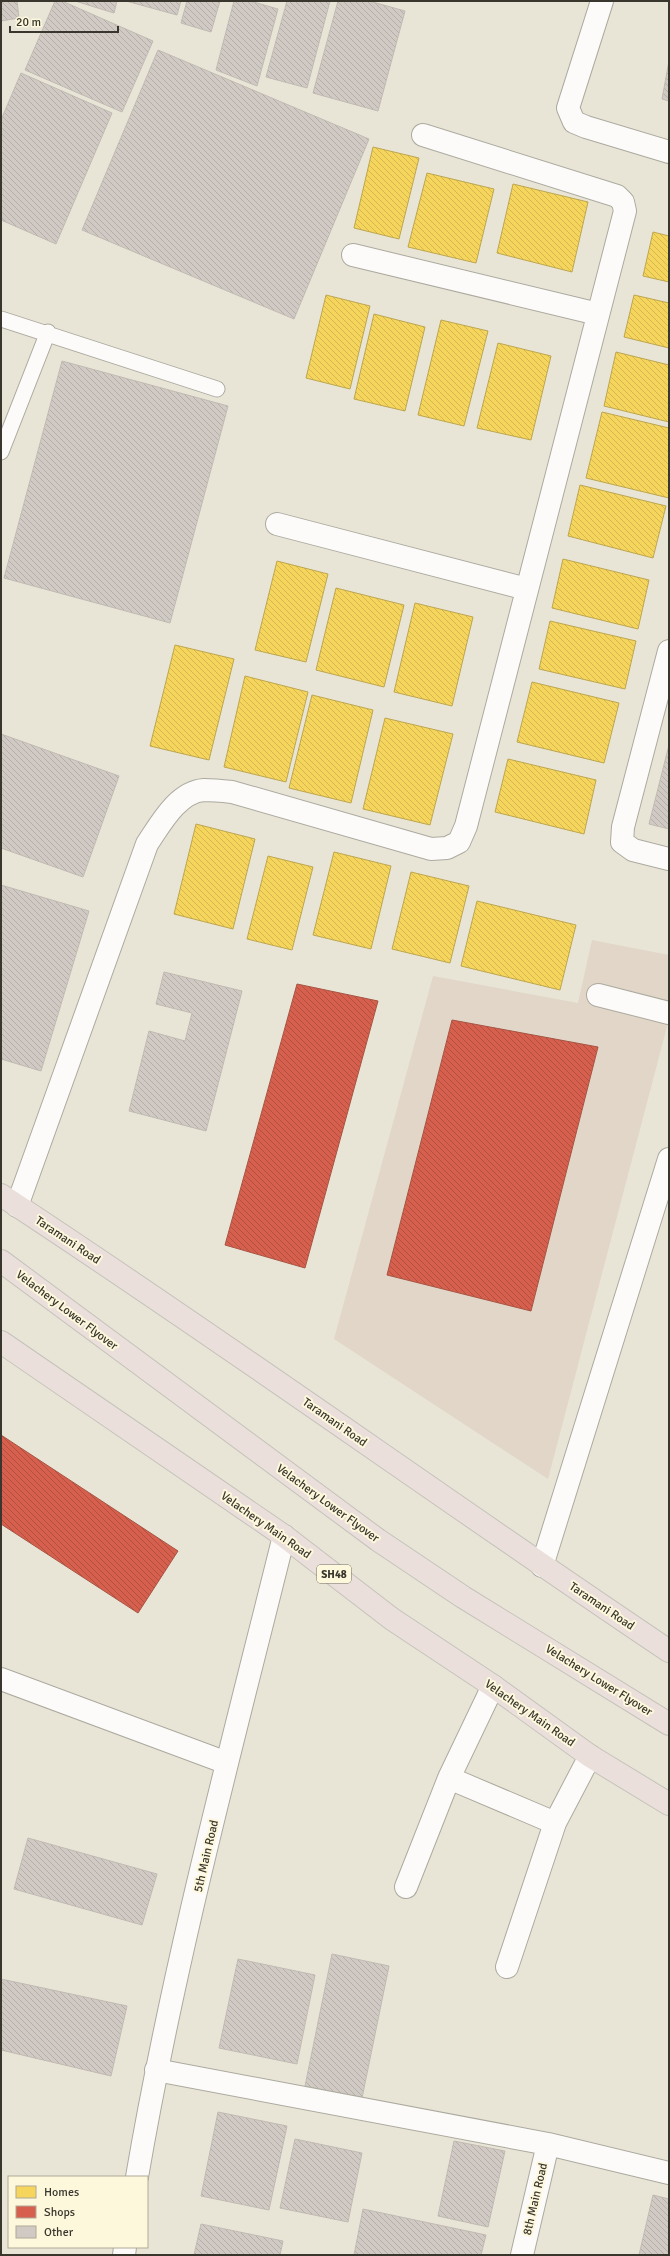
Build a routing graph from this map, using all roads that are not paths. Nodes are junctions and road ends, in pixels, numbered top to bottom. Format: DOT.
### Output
graph roads {
  1 [pos="602,1"];
  2 [pos="423,135"];
  3 [pos="669,152"];
  4 [pos="353,255"];
  5 [pos="598,314"];
  6 [pos="1,319"];
  7 [pos="48,332"];
  8 [pos="217,389"];
  9 [pos="1,452"];
  10 [pos="277,524"];
  11 [pos="527,589"];
  12 [pos="669,651"];
  13 [pos="669,859"];
  14 [pos="598,995"];
  15 [pos="669,1013"];
  16 [pos="669,1159"];
  17 [pos="9,1200"];
  18 [pos="1,1261"];
  19 [pos="1,1342"];
  20 [pos="284,1536"];
  21 [pos="542,1566"];
  22 [pos="669,1651"];
  23 [pos="1,1679"];
  24 [pos="493,1686"];
  25 [pos="669,1724"];
  26 [pos="590,1756"];
  27 [pos="227,1763"];
  28 [pos="449,1778"];
  29 [pos="669,1804"];
  30 [pos="555,1823"];
  31 [pos="406,1887"];
  32 [pos="507,1967"];
  33 [pos="156,2070"];
  34 [pos="548,2144"];
  35 [pos="669,2173"];
  36 [pos="137,2176"];
  37 [pos="522,2255"];
  1 -- 3 [label="street"];
  2 -- 5 [label="street"];
  4 -- 5 [label="street"];
  5 -- 11 [label="street"];
  6 -- 7 [label="lane"];
  7 -- 8 [label="lane"];
  7 -- 9 [label="lane"];
  10 -- 11 [label="street"];
  11 -- 17 [label="street"];
  12 -- 13 [label="street"];
  14 -- 15 [label="street"];
  16 -- 21 [label="street"];
  17 -- 21 [label="main road, Taramani Road"];
  18 -- 25 [label="main road, Velachery Lower Flyover"];
  19 -- 20 [label="main road, Velachery Main Road / SH48"];
  20 -- 24 [label="main road, Velachery Main Road / SH48"];
  20 -- 27 [label="street, 5th Main Road"];
  21 -- 22 [label="main road, Taramani Road"];
  23 -- 27 [label="street"];
  24 -- 26 [label="main road, Velachery Main Road / SH48"];
  24 -- 28 [label="street"];
  26 -- 29 [label="main road, Velachery Main Road / SH48"];
  26 -- 30 [label="street"];
  27 -- 33 [label="street, 5th Main Road"];
  28 -- 30 [label="street"];
  28 -- 31 [label="street"];
  30 -- 32 [label="street"];
  33 -- 34 [label="street"];
  33 -- 36 [label="street, 5th Main Road"];
  34 -- 35 [label="street"];
  34 -- 37 [label="street, 8th Main Road"];
}
